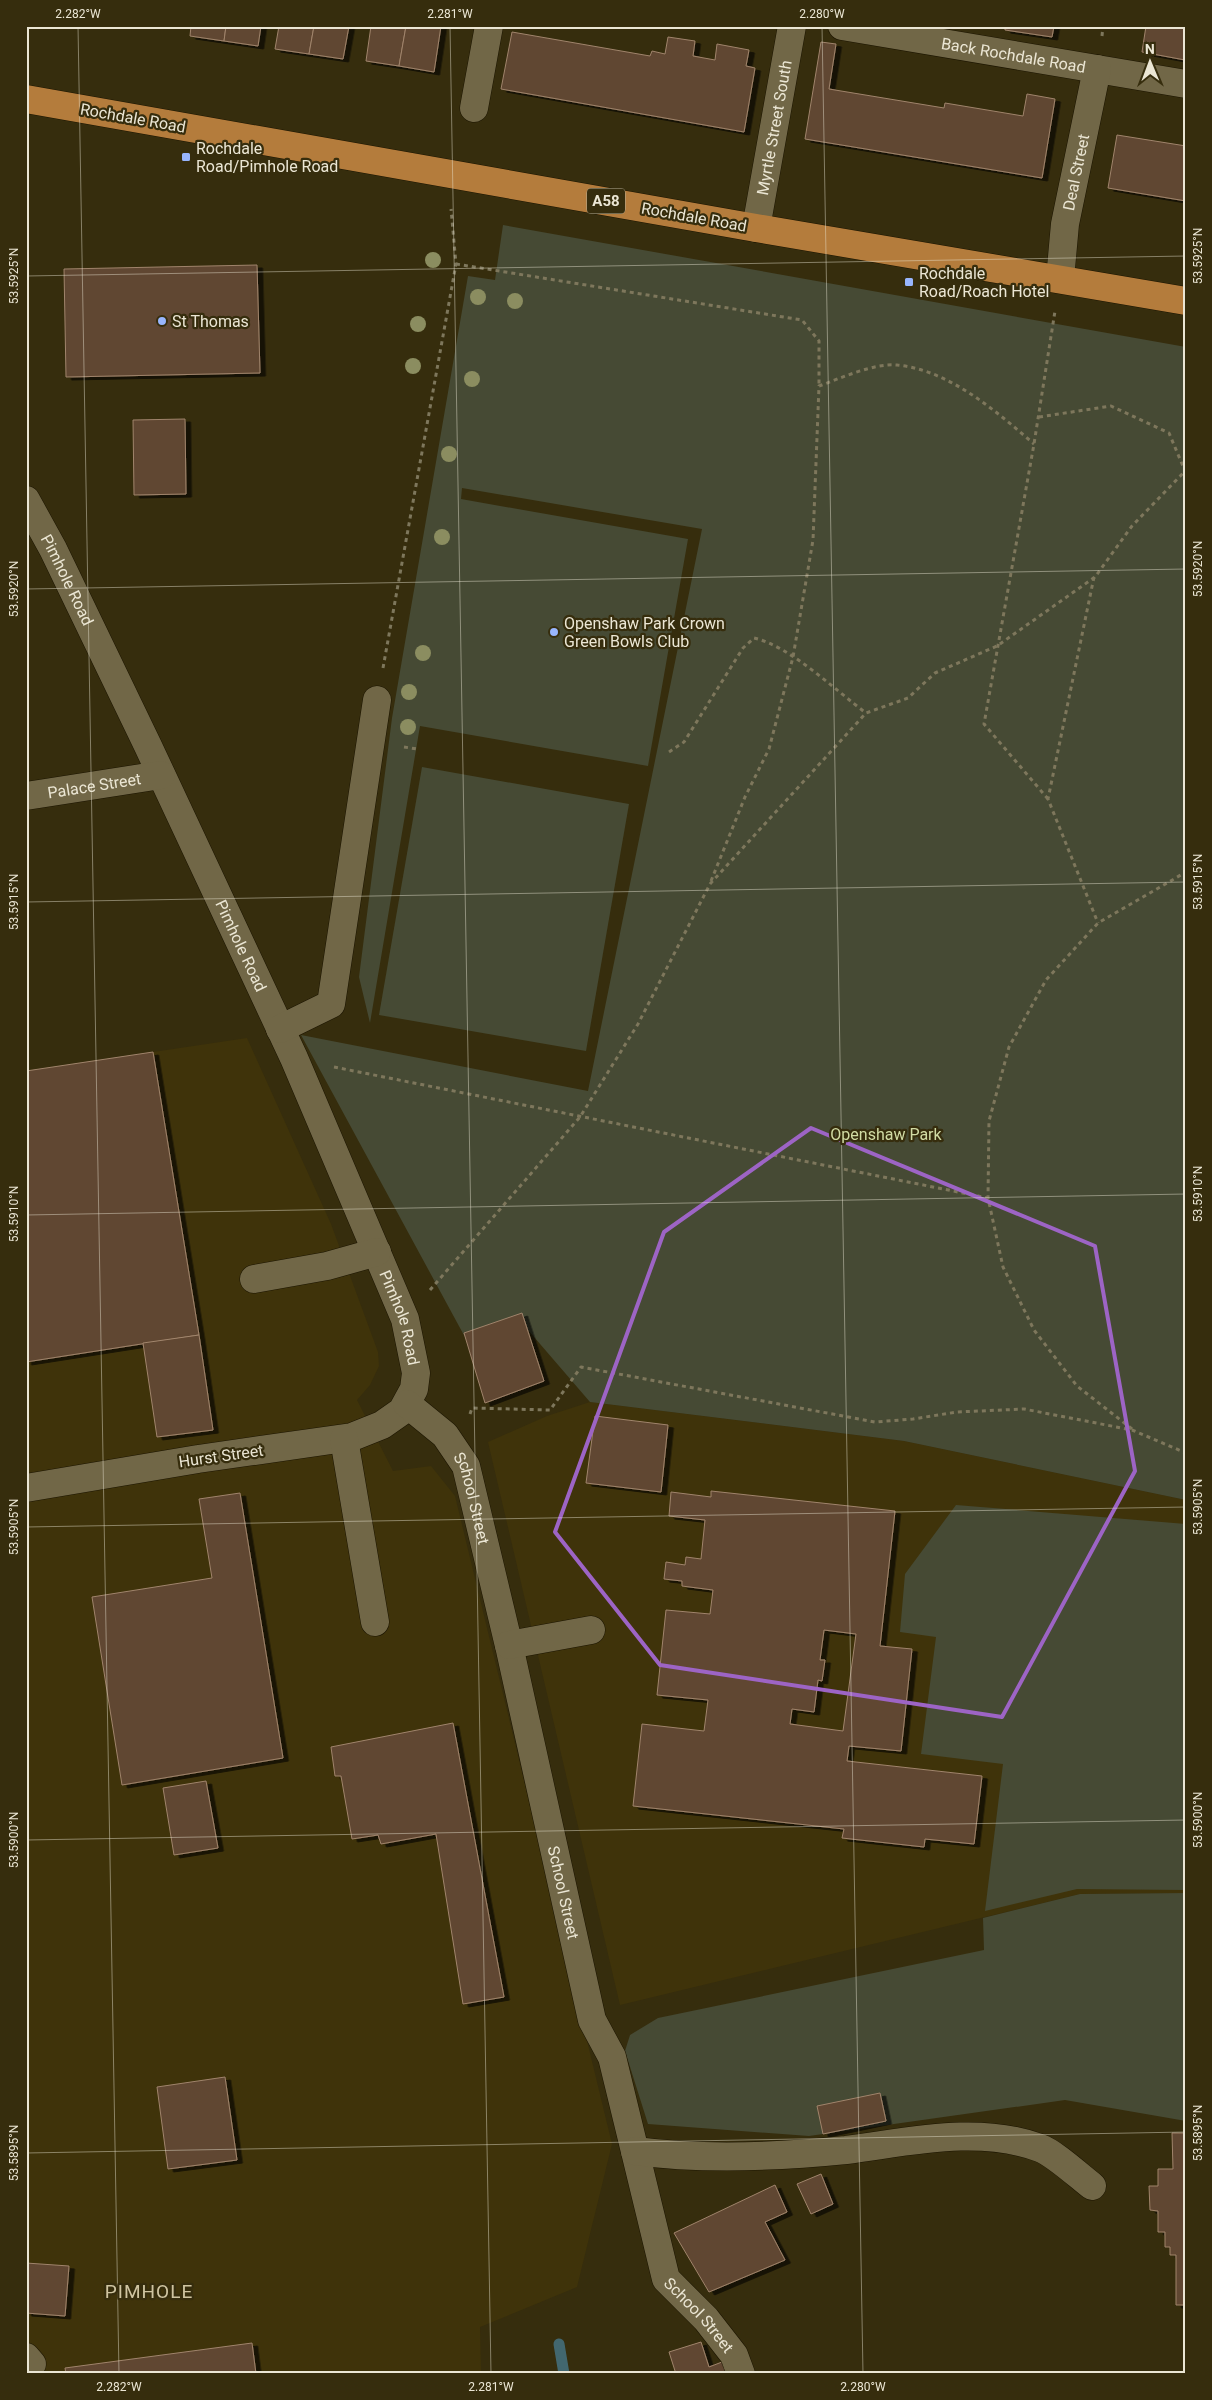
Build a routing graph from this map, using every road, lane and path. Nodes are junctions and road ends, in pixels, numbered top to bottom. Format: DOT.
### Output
graph roads {
  1 [pos="489,26"];
  2 [pos="792,26"];
  3 [pos="842,26"];
  4 [pos="946,35"];
  5 [pos="1096,69"];
  6 [pos="1186,84"];
  7 [pos="26,99"];
  8 [pos="474,108"];
  9 [pos="450,214"];
  10 [pos="756,228"];
  11 [pos="456,264"];
  12 [pos="1060,279"];
  13 [pos="1186,301"];
  14 [pos="819,386"];
  15 [pos="1039,417"];
  16 [pos="1034,444"];
  17 [pos="1186,470"];
  18 [pos="26,500"];
  19 [pos="1095,577"];
  20 [pos="997,646"];
  21 [pos="793,657"];
  22 [pos="377,700"];
  23 [pos="866,713"];
  24 [pos="669,752"];
  25 [pos="161,775"];
  26 [pos="26,796"];
  27 [pos="1048,799"];
  28 [pos="1186,872"];
  29 [pos="710,884"];
  30 [pos="1098,923"];
  31 [pos="280,1029"];
  32 [pos="294,1058"];
  33 [pos="580,1117"];
  34 [pos="988,1198"];
  35 [pos="377,1252"];
  36 [pos="254,1279"];
  37 [pos="405,1319"];
  38 [pos="407,1404"];
  39 [pos="1132,1430"];
  40 [pos="445,1436"];
  41 [pos="344,1438"];
  42 [pos="1186,1453"];
  43 [pos="26,1488"];
  44 [pos="375,1622"];
  45 [pos="591,1630"];
  46 [pos="509,1645"];
  47 [pos="635,2151"];
  48 [pos="1092,2186"];
  49 [pos="740,2374"];
  1 -- 8 [label="street"];
  2 -- 10 [label="street, Myrtle Street South"];
  3 -- 4 [label="street, Back Rochdale Road"];
  4 -- 5 [label="street, Back Rochdale Road"];
  5 -- 6 [label="street, Back Rochdale Road"];
  5 -- 12 [label="street, Deal Street"];
  7 -- 10 [label="highway, Rochdale Road / A58"];
  9 -- 11 [label="path"];
  10 -- 12 [label="highway, Rochdale Road / A58"];
  11 -- 14 [label="path"];
  11 -- 22 [label="path"];
  12 -- 13 [label="highway, Rochdale Road / A58"];
  12 -- 15 [label="path"];
  14 -- 16 [label="path"];
  14 -- 21 [label="path"];
  15 -- 16 [label="path"];
  15 -- 17 [label="path"];
  16 -- 20 [label="path"];
  17 -- 19 [label="path"];
  18 -- 25 [label="street, Pimhole Road"];
  19 -- 20 [label="path"];
  19 -- 27 [label="path"];
  20 -- 23 [label="path"];
  20 -- 27 [label="path"];
  21 -- 23 [label="path"];
  21 -- 24 [label="path"];
  21 -- 29 [label="path"];
  22 -- 31 [label="street"];
  23 -- 29 [label="path"];
  25 -- 26 [label="street, Palace Street"];
  25 -- 31 [label="street, Pimhole Road"];
  27 -- 30 [label="path"];
  28 -- 30 [label="path"];
  29 -- 33 [label="path"];
  30 -- 34 [label="path"];
  31 -- 32 [label="street, Pimhole Road"];
  32 -- 33 [label="path"];
  32 -- 35 [label="street, Pimhole Road"];
  33 -- 34 [label="path"];
  33 -- 37 [label="path"];
  34 -- 39 [label="path"];
  35 -- 36 [label="street"];
  35 -- 37 [label="street, Pimhole Road"];
  37 -- 38 [label="street, Pimhole Road"];
  38 -- 40 [label="street, School Street"];
  38 -- 41 [label="street, Hurst Street"];
  39 -- 40 [label="path"];
  39 -- 42 [label="path"];
  40 -- 46 [label="street, School Street"];
  41 -- 43 [label="street, Hurst Street"];
  41 -- 44 [label="street"];
  45 -- 46 [label="street"];
  46 -- 47 [label="street, School Street"];
  47 -- 48 [label="street"];
  47 -- 49 [label="street, School Street"];
}
